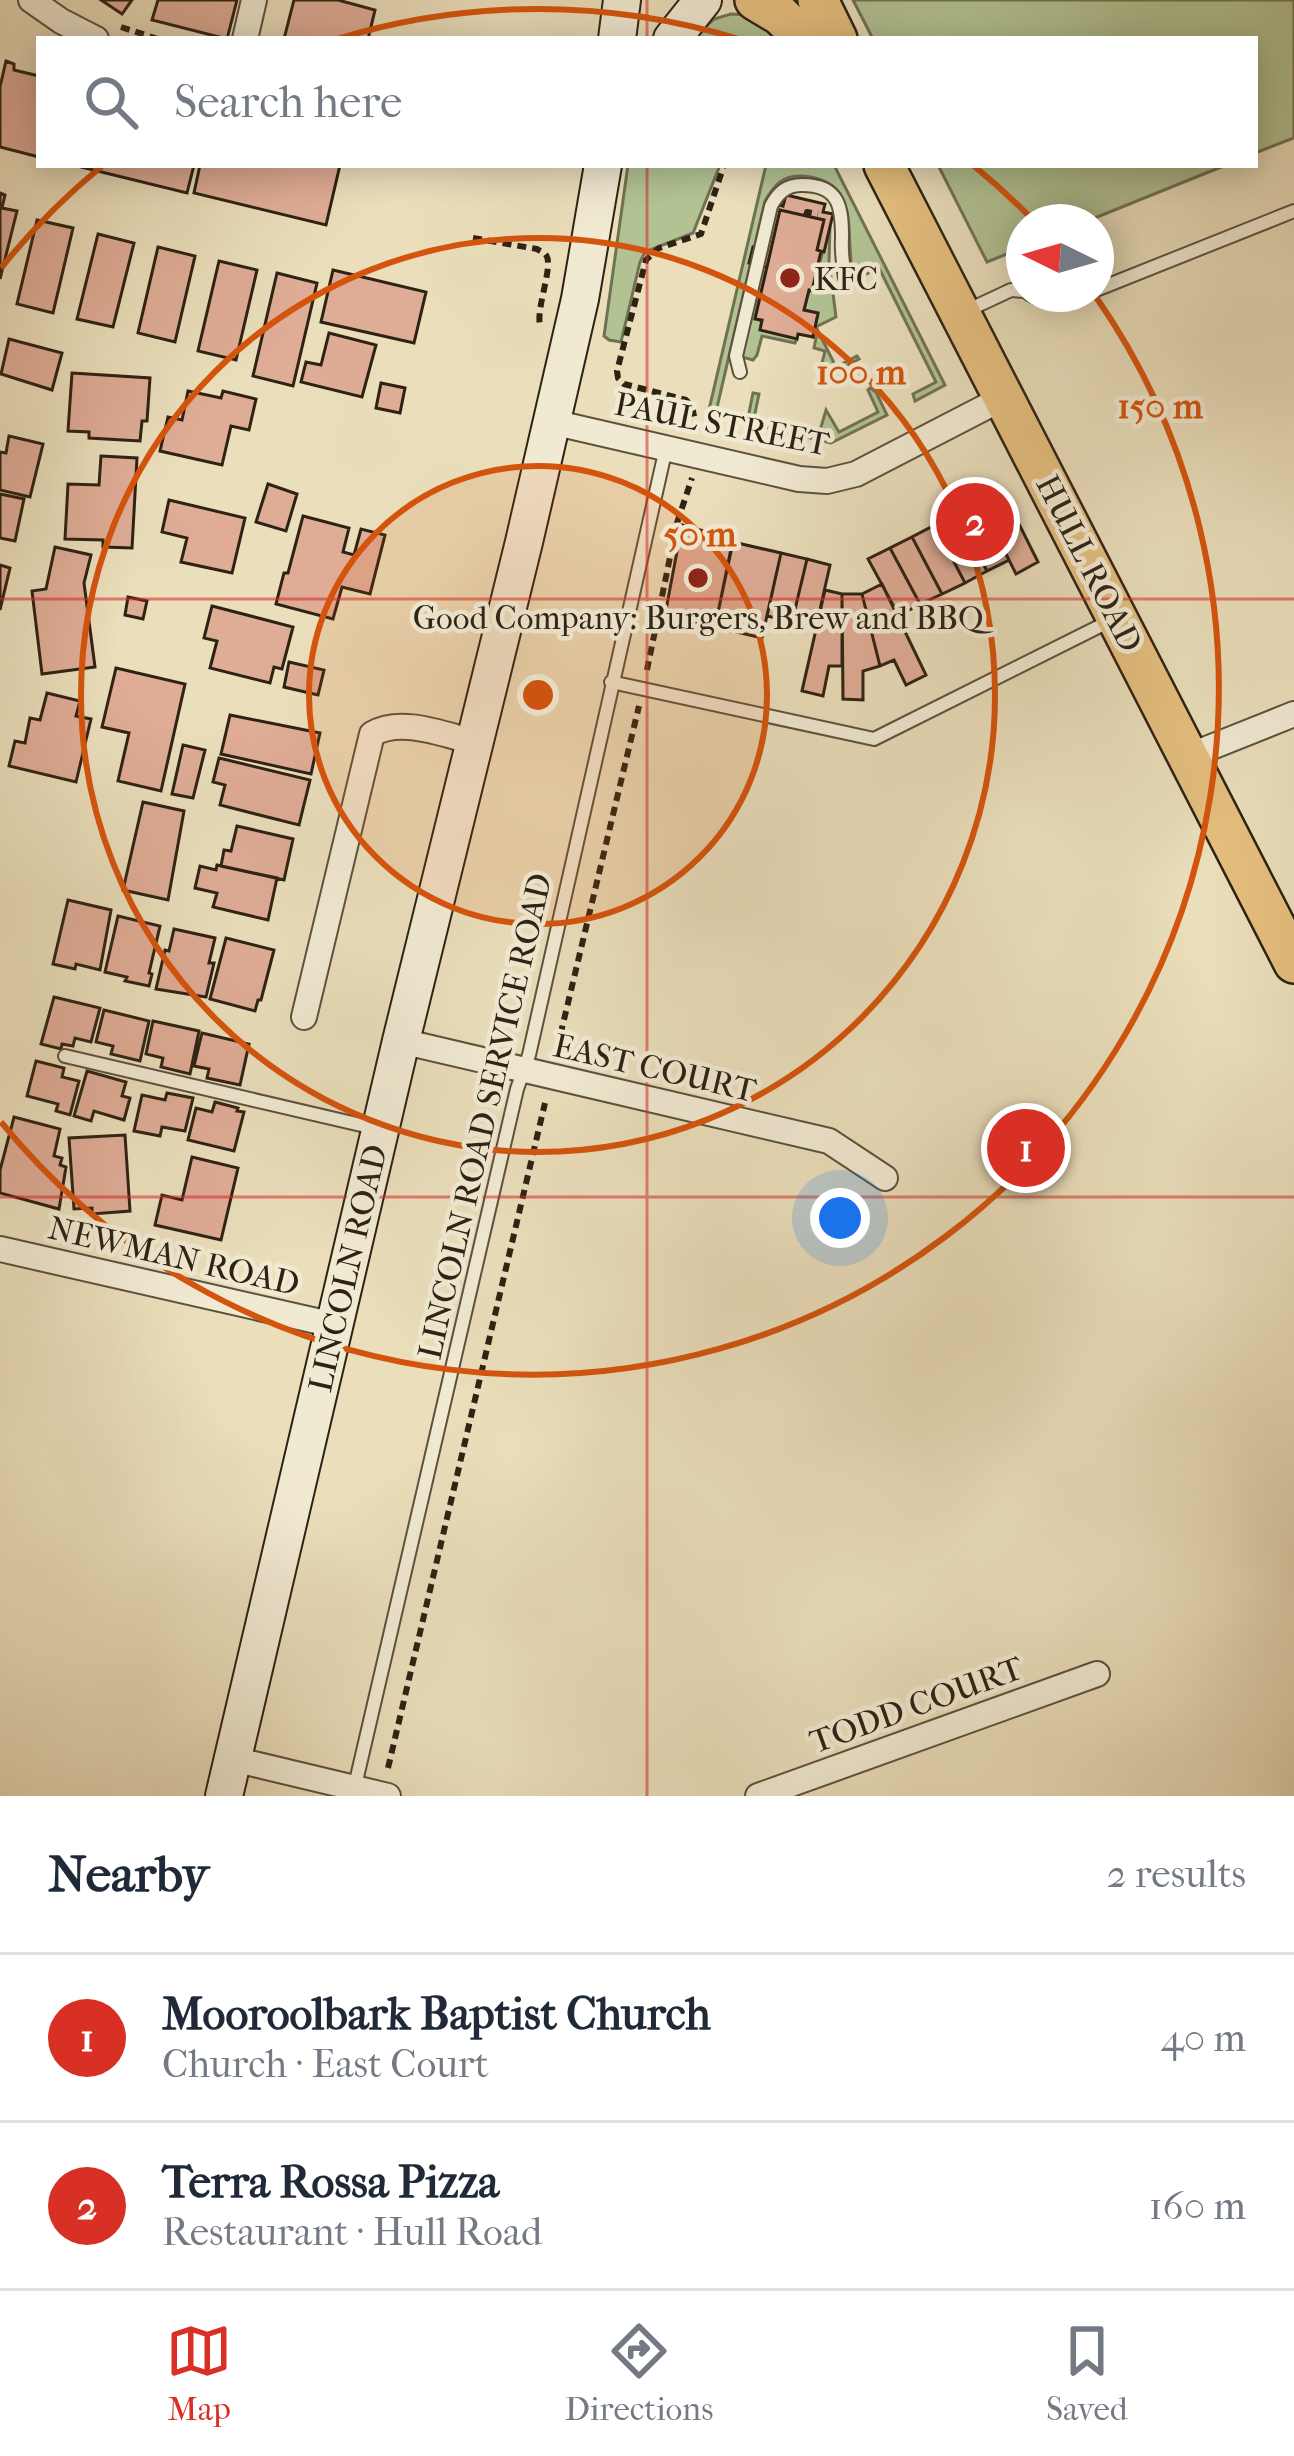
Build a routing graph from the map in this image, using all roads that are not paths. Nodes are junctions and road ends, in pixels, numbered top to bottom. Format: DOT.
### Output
graph roads {
  1 [pos="31,0"];
  2 [pos="254,0"];
  3 [pos="622,0"];
  4 [pos="703,0"];
  5 [pos="755,0"];
  6 [pos="818,0"];
  7 [pos="90,36"];
  8 [pos="245,36"];
  9 [pos="616,36"];
  10 [pos="674,36"];
  11 [pos="802,36"];
  12 [pos="836,36"];
  13 [pos="886,168"];
  14 [pos="604,171"];
  15 [pos="1294,211"];
  16 [pos="845,278"];
  17 [pos="1114,283"];
  18 [pos="1006,292"];
  19 [pos="960,314"];
  20 [pos="740,372"];
  21 [pos="1004,398"];
  22 [pos="552,422"];
  23 [pos="666,447"];
  24 [pos="1118,617"];
  25 [pos="611,682"];
  26 [pos="1294,714"];
  27 [pos="474,742"];
  28 [pos="1189,756"];
  29 [pos="1294,963"];
  30 [pos="304,1017"];
  31 [pos="401,1041"];
  32 [pos="65,1056"];
  33 [pos="524,1071"];
  34 [pos="380,1129"];
  35 [pos="885,1178"];
  36 [pos="0,1249"];
  37 [pos="334,1325"];
  38 [pos="1097,1673"];
  39 [pos="233,1759"];
  40 [pos="353,1792"];
  41 [pos="224,1796"];
  42 [pos="388,1796"];
  43 [pos="758,1796"];
  1 -- 7 [label="street"];
  2 -- 8 [label="street"];
  3 -- 9 [label="main road"];
  4 -- 10 [label="main road"];
  5 -- 11 [label="main road"];
  6 -- 12 [label="main road"];
  13 -- 19 [label="main road, HULL ROAD"];
  14 -- 22 [label="main road, LINCOLN ROAD"];
  15 -- 17 [label="lane"];
  16 -- 20 [label="lane"];
  18 -- 19 [label="lane"];
  19 -- 21 [label="main road, HULL ROAD"];
  21 -- 23 [label="street, PAUL STREET"];
  21 -- 24 [label="main road, HULL ROAD"];
  22 -- 23 [label="street, PAUL STREET"];
  22 -- 27 [label="main road, LINCOLN ROAD"];
  23 -- 25 [label="lane, LINCOLN ROAD SERVICE ROAD"];
  24 -- 25 [label="lane"];
  24 -- 28 [label="main road, HULL ROAD"];
  25 -- 33 [label="lane, LINCOLN ROAD SERVICE ROAD"];
  26 -- 28 [label="street"];
  27 -- 30 [label="street"];
  27 -- 31 [label="main road, LINCOLN ROAD"];
  28 -- 29 [label="main road, HULL ROAD"];
  31 -- 33 [label="street, EAST COURT"];
  31 -- 34 [label="main road, LINCOLN ROAD"];
  32 -- 34 [label="lane"];
  33 -- 35 [label="street, EAST COURT"];
  33 -- 40 [label="lane, LINCOLN ROAD SERVICE ROAD"];
  34 -- 37 [label="main road, LINCOLN ROAD"];
  36 -- 37 [label="street, NEWMAN ROAD"];
  37 -- 39 [label="main road, LINCOLN ROAD"];
  38 -- 43 [label="street, TODD COURT"];
  39 -- 40 [label="street"];
  39 -- 41 [label="main road, LINCOLN ROAD"];
  40 -- 42 [label="street"];
}
